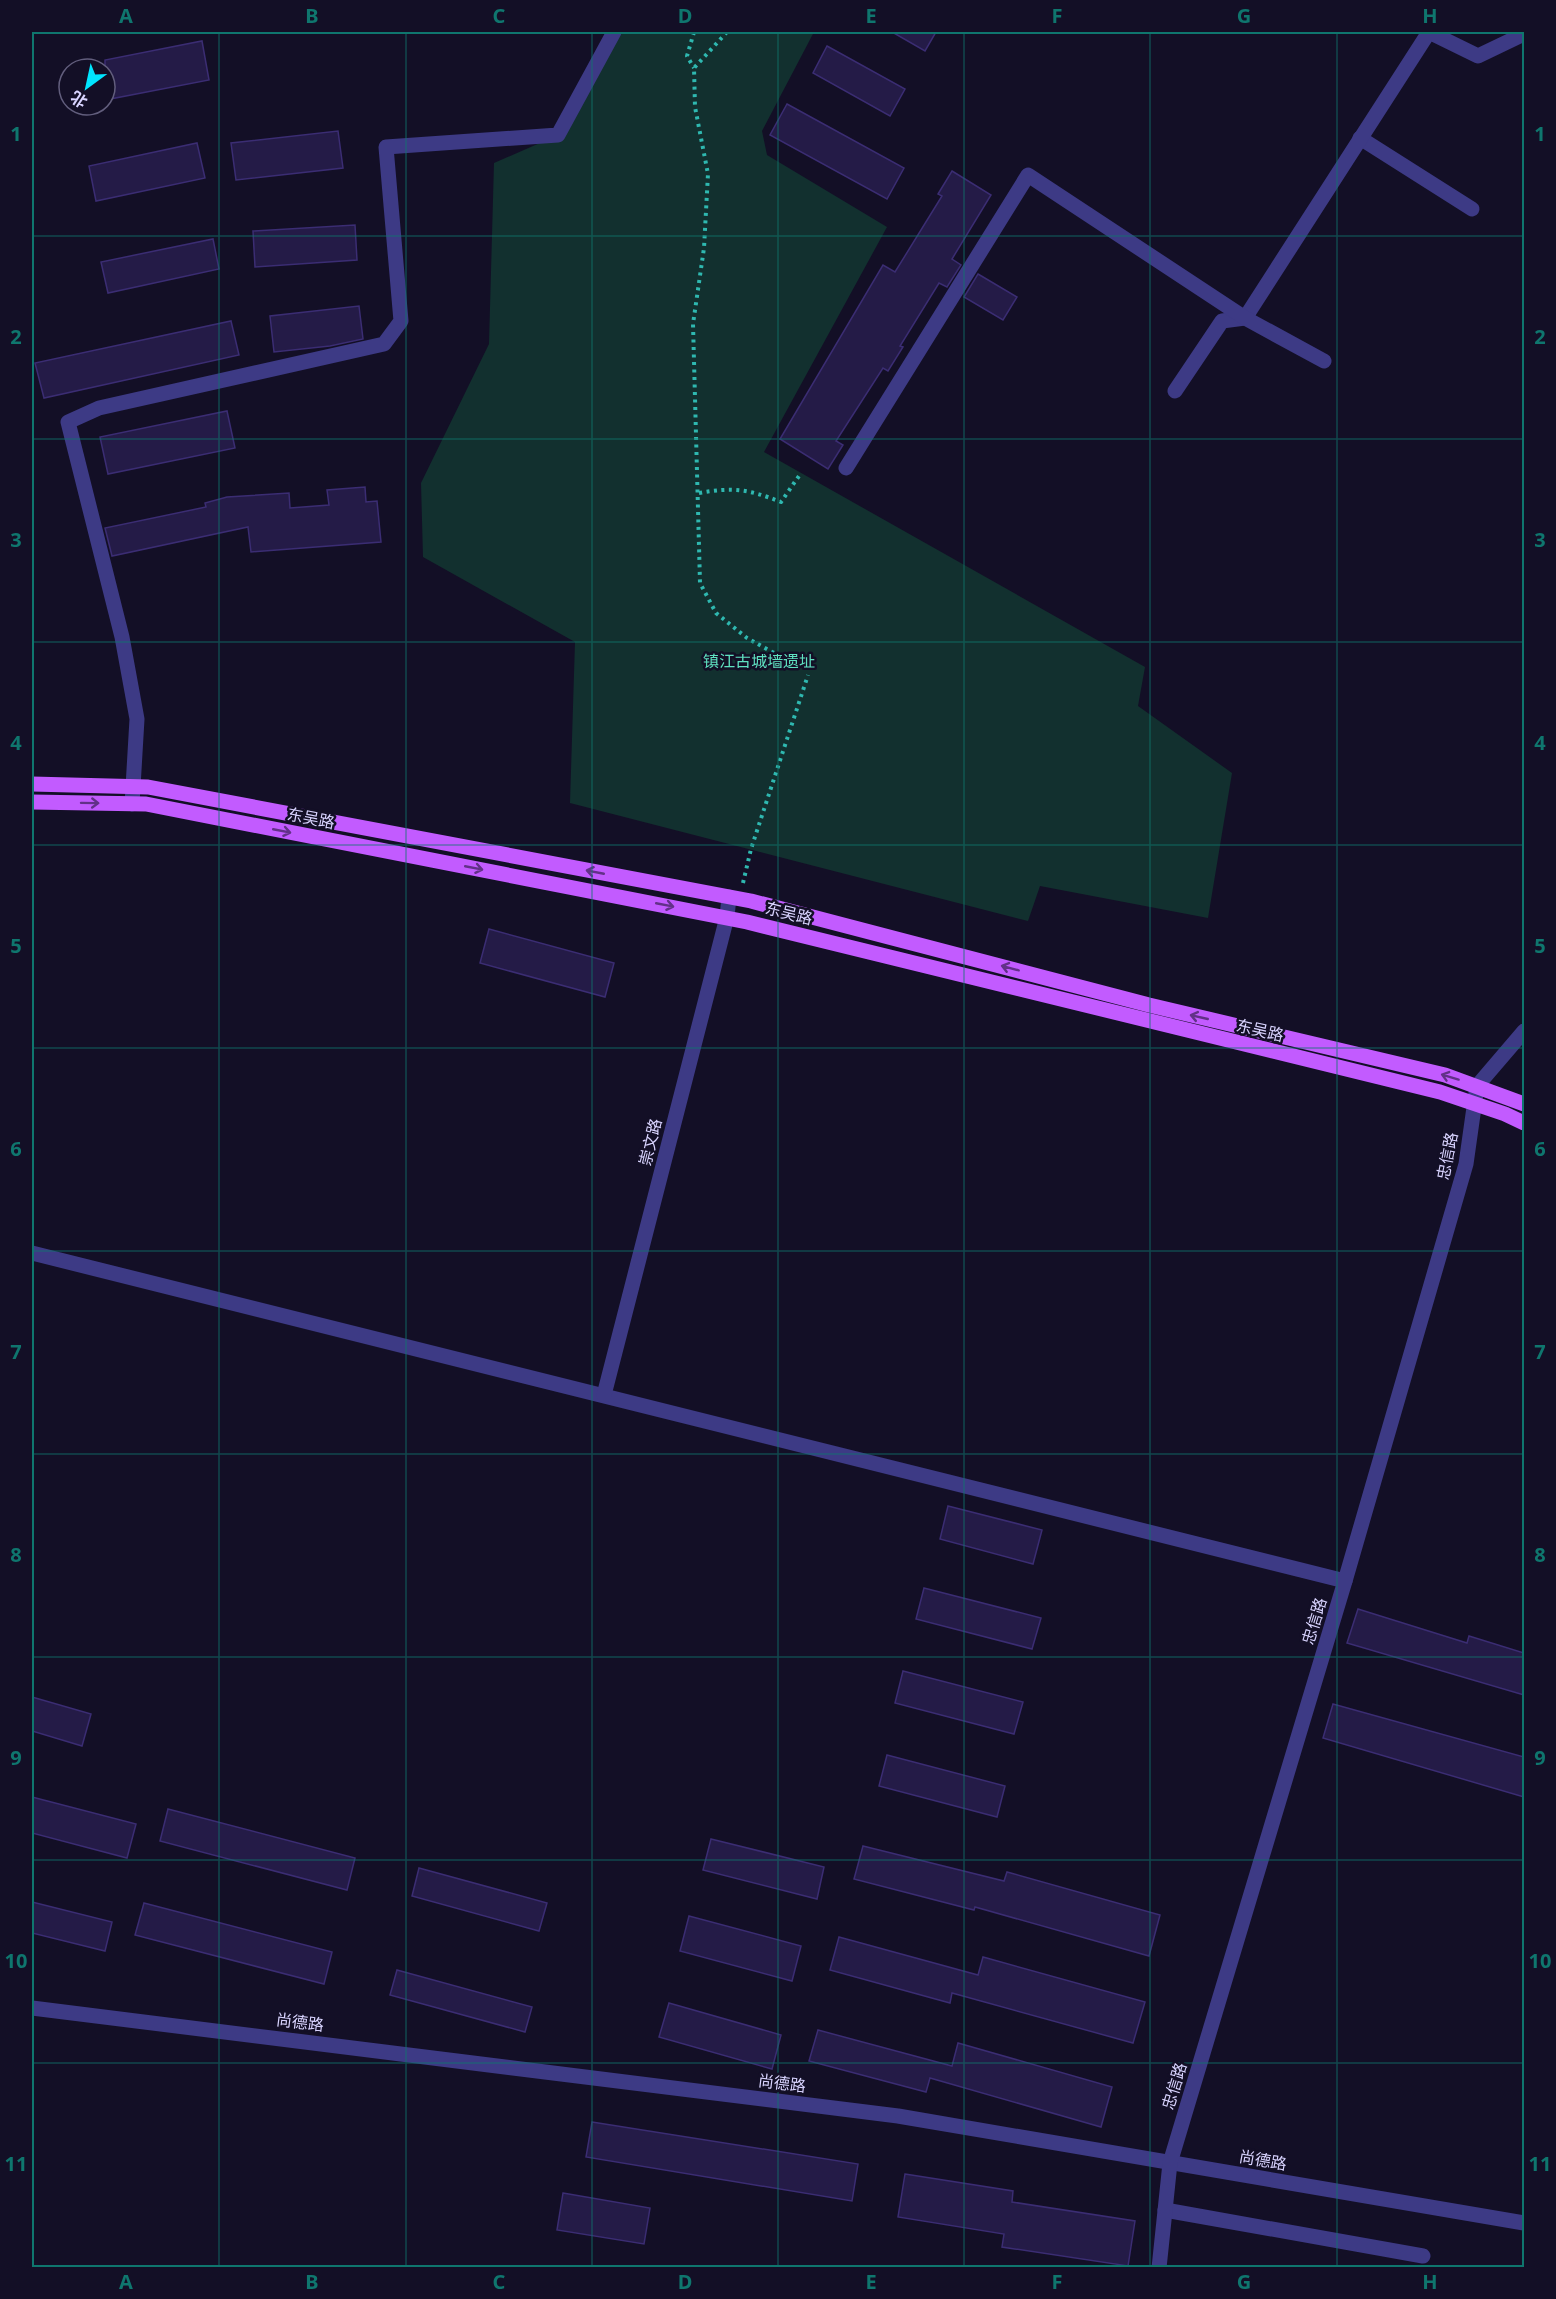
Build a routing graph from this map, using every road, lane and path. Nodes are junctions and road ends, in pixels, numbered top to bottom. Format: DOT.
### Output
graph roads {
  1 [pos="614,32"];
  2 [pos="694,32"];
  3 [pos="727,32"];
  4 [pos="1524,34"];
  5 [pos="694,68"];
  6 [pos="1360,138"];
  7 [pos="1472,209"];
  8 [pos="1245,318"];
  9 [pos="1324,361"];
  10 [pos="1175,391"];
  11 [pos="846,468"];
  12 [pos="801,473"];
  13 [pos="699,493"];
  14 [pos="792,663"];
  15 [pos="808,675"];
  16 [pos="32,784"];
  17 [pos="133,787"];
  18 [pos="32,802"];
  19 [pos="132,804"];
  20 [pos="734,898"];
  21 [pos="727,917"];
  22 [pos="1524,1030"];
  23 [pos="1477,1086"];
  24 [pos="1473,1103"];
  25 [pos="1524,1104"];
  26 [pos="1524,1123"];
  27 [pos="32,1253"];
  28 [pos="604,1395"];
  29 [pos="1345,1581"];
  30 [pos="32,2008"];
  31 [pos="1170,2163"];
  32 [pos="1165,2210"];
  33 [pos="1524,2223"];
  34 [pos="1423,2256"];
  35 [pos="1159,2268"];
  1 -- 17 [label="street"];
  2 -- 5 [label="path"];
  3 -- 5 [label="path"];
  4 -- 6 [label="street"];
  5 -- 13 [label="path"];
  6 -- 7 [label="street"];
  6 -- 8 [label="street"];
  8 -- 9 [label="street"];
  8 -- 10 [label="street"];
  8 -- 11 [label="street"];
  12 -- 13 [label="path"];
  13 -- 14 [label="path"];
  15 -- 20 [label="path"];
  16 -- 17 [label="main road, 东吴路"];
  17 -- 19 [label="street"];
  20 -- 17 [label="main road, 东吴路, one-way"];
  18 -- 19 [label="main road, 东吴路, one-way"];
  19 -- 21 [label="main road, 东吴路, one-way"];
  20 -- 21 [label="street, 崇文路"];
  23 -- 20 [label="main road, 东吴路, one-way"];
  21 -- 24 [label="main road, 东吴路"];
  21 -- 28 [label="street, 崇文路"];
  22 -- 23 [label="street"];
  23 -- 24 [label="street, 忠信路"];
  23 -- 25 [label="main road, 东吴路"];
  24 -- 26 [label="main road, 东吴路"];
  24 -- 29 [label="street, 忠信路"];
  27 -- 28 [label="street"];
  28 -- 29 [label="street"];
  29 -- 31 [label="street, 忠信路"];
  30 -- 31 [label="street, 尚德路"];
  31 -- 32 [label="street, 忠信路"];
  31 -- 33 [label="street, 尚德路"];
  32 -- 34 [label="street"];
  32 -- 35 [label="street, 忠信路"];
}
